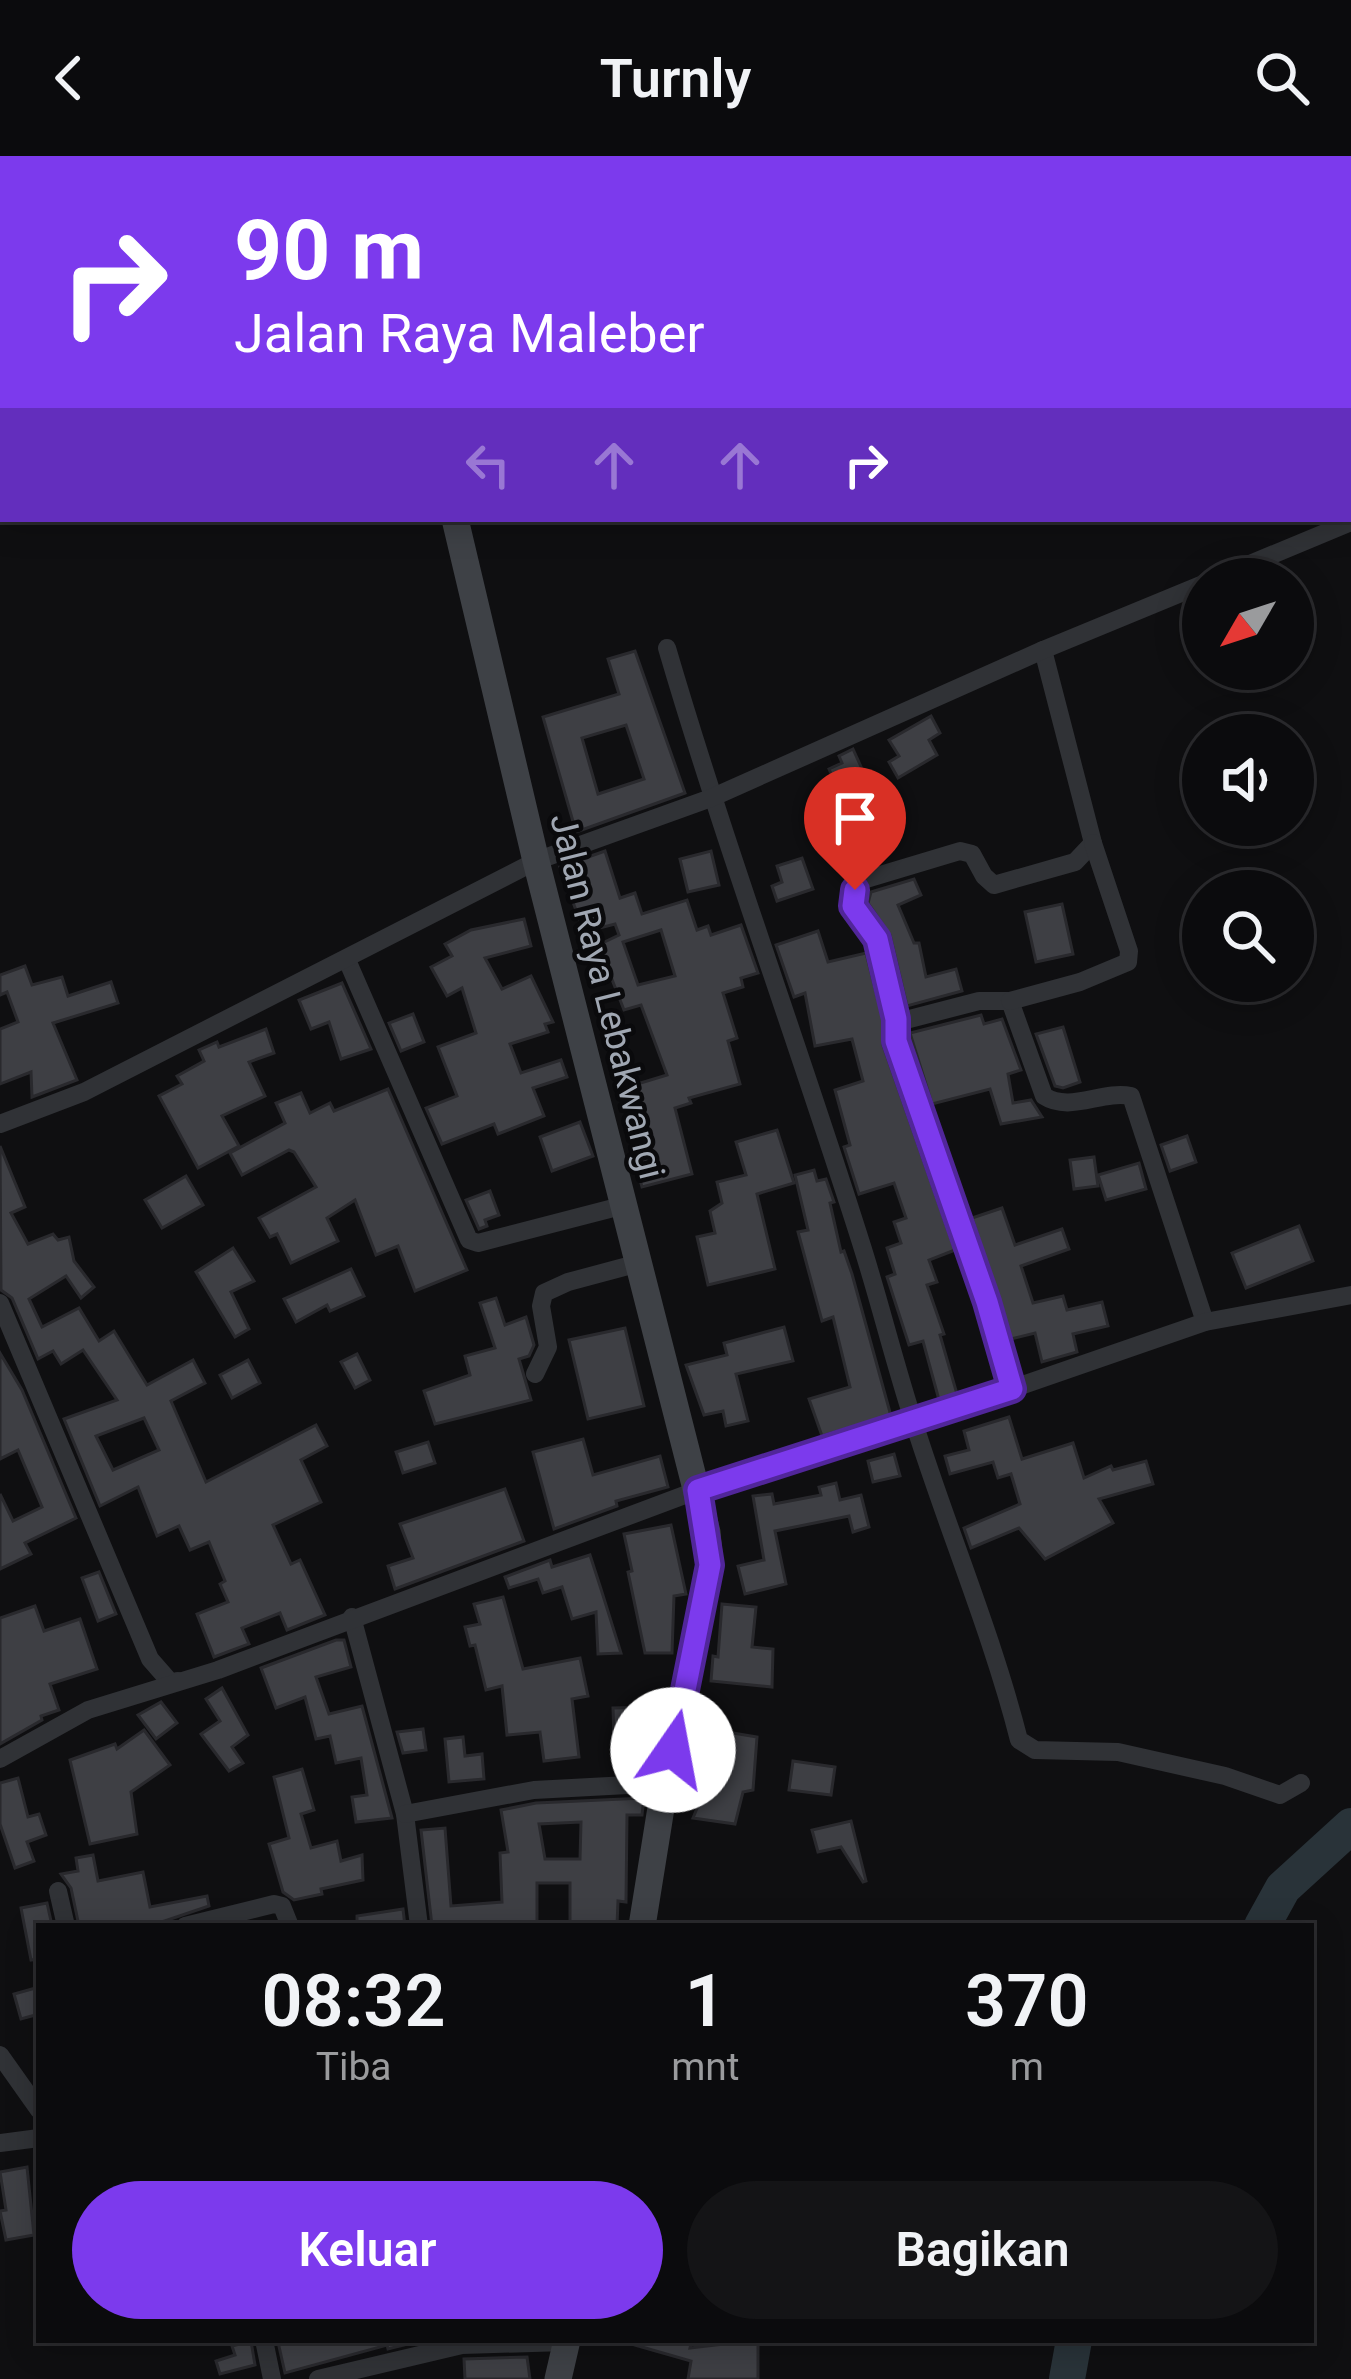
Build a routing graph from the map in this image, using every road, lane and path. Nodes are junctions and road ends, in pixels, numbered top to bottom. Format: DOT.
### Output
graph roads {
  1 [pos="456,522"];
  2 [pos="1351,522"];
  3 [pos="1264,558"];
  4 [pos="1182,593"];
  5 [pos="667,648"];
  6 [pos="1043,650"];
  7 [pos="711,798"];
  8 [pos="1093,843"];
  9 [pos="536,861"];
  10 [pos="347,961"];
  11 [pos="1010,1001"];
  12 [pos="896,1019"];
  13 [pos="0,1124"];
  14 [pos="625,1205"];
  15 [pos="639,1263"];
  16 [pos="1351,1295"];
  17 [pos="0,1304"];
  18 [pos="1204,1322"];
  19 [pos="535,1374"];
  20 [pos="1012,1389"];
  21 [pos="914,1423"];
  22 [pos="698,1490"];
  23 [pos="352,1617"];
  24 [pos="178,1681"];
  25 [pos="0,1759"];
  26 [pos="665,1783"];
  27 [pos="1301,1783"];
  28 [pos="405,1814"];
  29 [pos="58,1891"];
  30 [pos="66,1923"];
  31 [pos="197,1923"];
  32 [pos="289,1923"];
  33 [pos="419,1923"];
  34 [pos="642,1923"];
  35 [pos="0,2055"];
  36 [pos="36,2106"];
  37 [pos="36,2138"];
  38 [pos="0,2143"];
  39 [pos="265,2343"];
  40 [pos="480,2343"];
  41 [pos="566,2343"];
  42 [pos="272,2379"];
  43 [pos="318,2379"];
  44 [pos="558,2379"];
  1 -- 9 [label="main road, Jalan Raya Lebakwangi"];
  2 -- 3 [label="street"];
  4 -- 6 [label="street"];
  5 -- 7 [label="street"];
  6 -- 7 [label="street"];
  6 -- 8 [label="street"];
  7 -- 9 [label="street"];
  7 -- 21 [label="street"];
  8 -- 11 [label="street"];
  8 -- 12 [label="street"];
  9 -- 10 [label="street"];
  9 -- 14 [label="main road, Jalan Raya Lebakwangi"];
  10 -- 13 [label="street"];
  10 -- 14 [label="street"];
  11 -- 12 [label="street"];
  11 -- 18 [label="street"];
  12 -- 20 [label="street"];
  14 -- 15 [label="main road, Jalan Raya Lebakwangi"];
  15 -- 19 [label="street"];
  15 -- 22 [label="main road, Jalan Raya Lebakwangi"];
  16 -- 18 [label="street"];
  17 -- 24 [label="street"];
  18 -- 20 [label="street"];
  20 -- 21 [label="street"];
  21 -- 22 [label="street"];
  21 -- 27 [label="street"];
  22 -- 23 [label="street"];
  22 -- 26 [label="main road, Jalan Raya Lebakwangi"];
  23 -- 24 [label="street"];
  23 -- 28 [label="street"];
  24 -- 25 [label="street"];
  26 -- 28 [label="street"];
  26 -- 34 [label="main road, Jalan Raya Lebakwangi"];
  28 -- 33 [label="street"];
  29 -- 30 [label="street"];
  31 -- 32 [label="street"];
  35 -- 36 [label="street"];
  37 -- 38 [label="street"];
  39 -- 42 [label="street"];
  40 -- 43 [label="street"];
  41 -- 44 [label="main road"];
}
